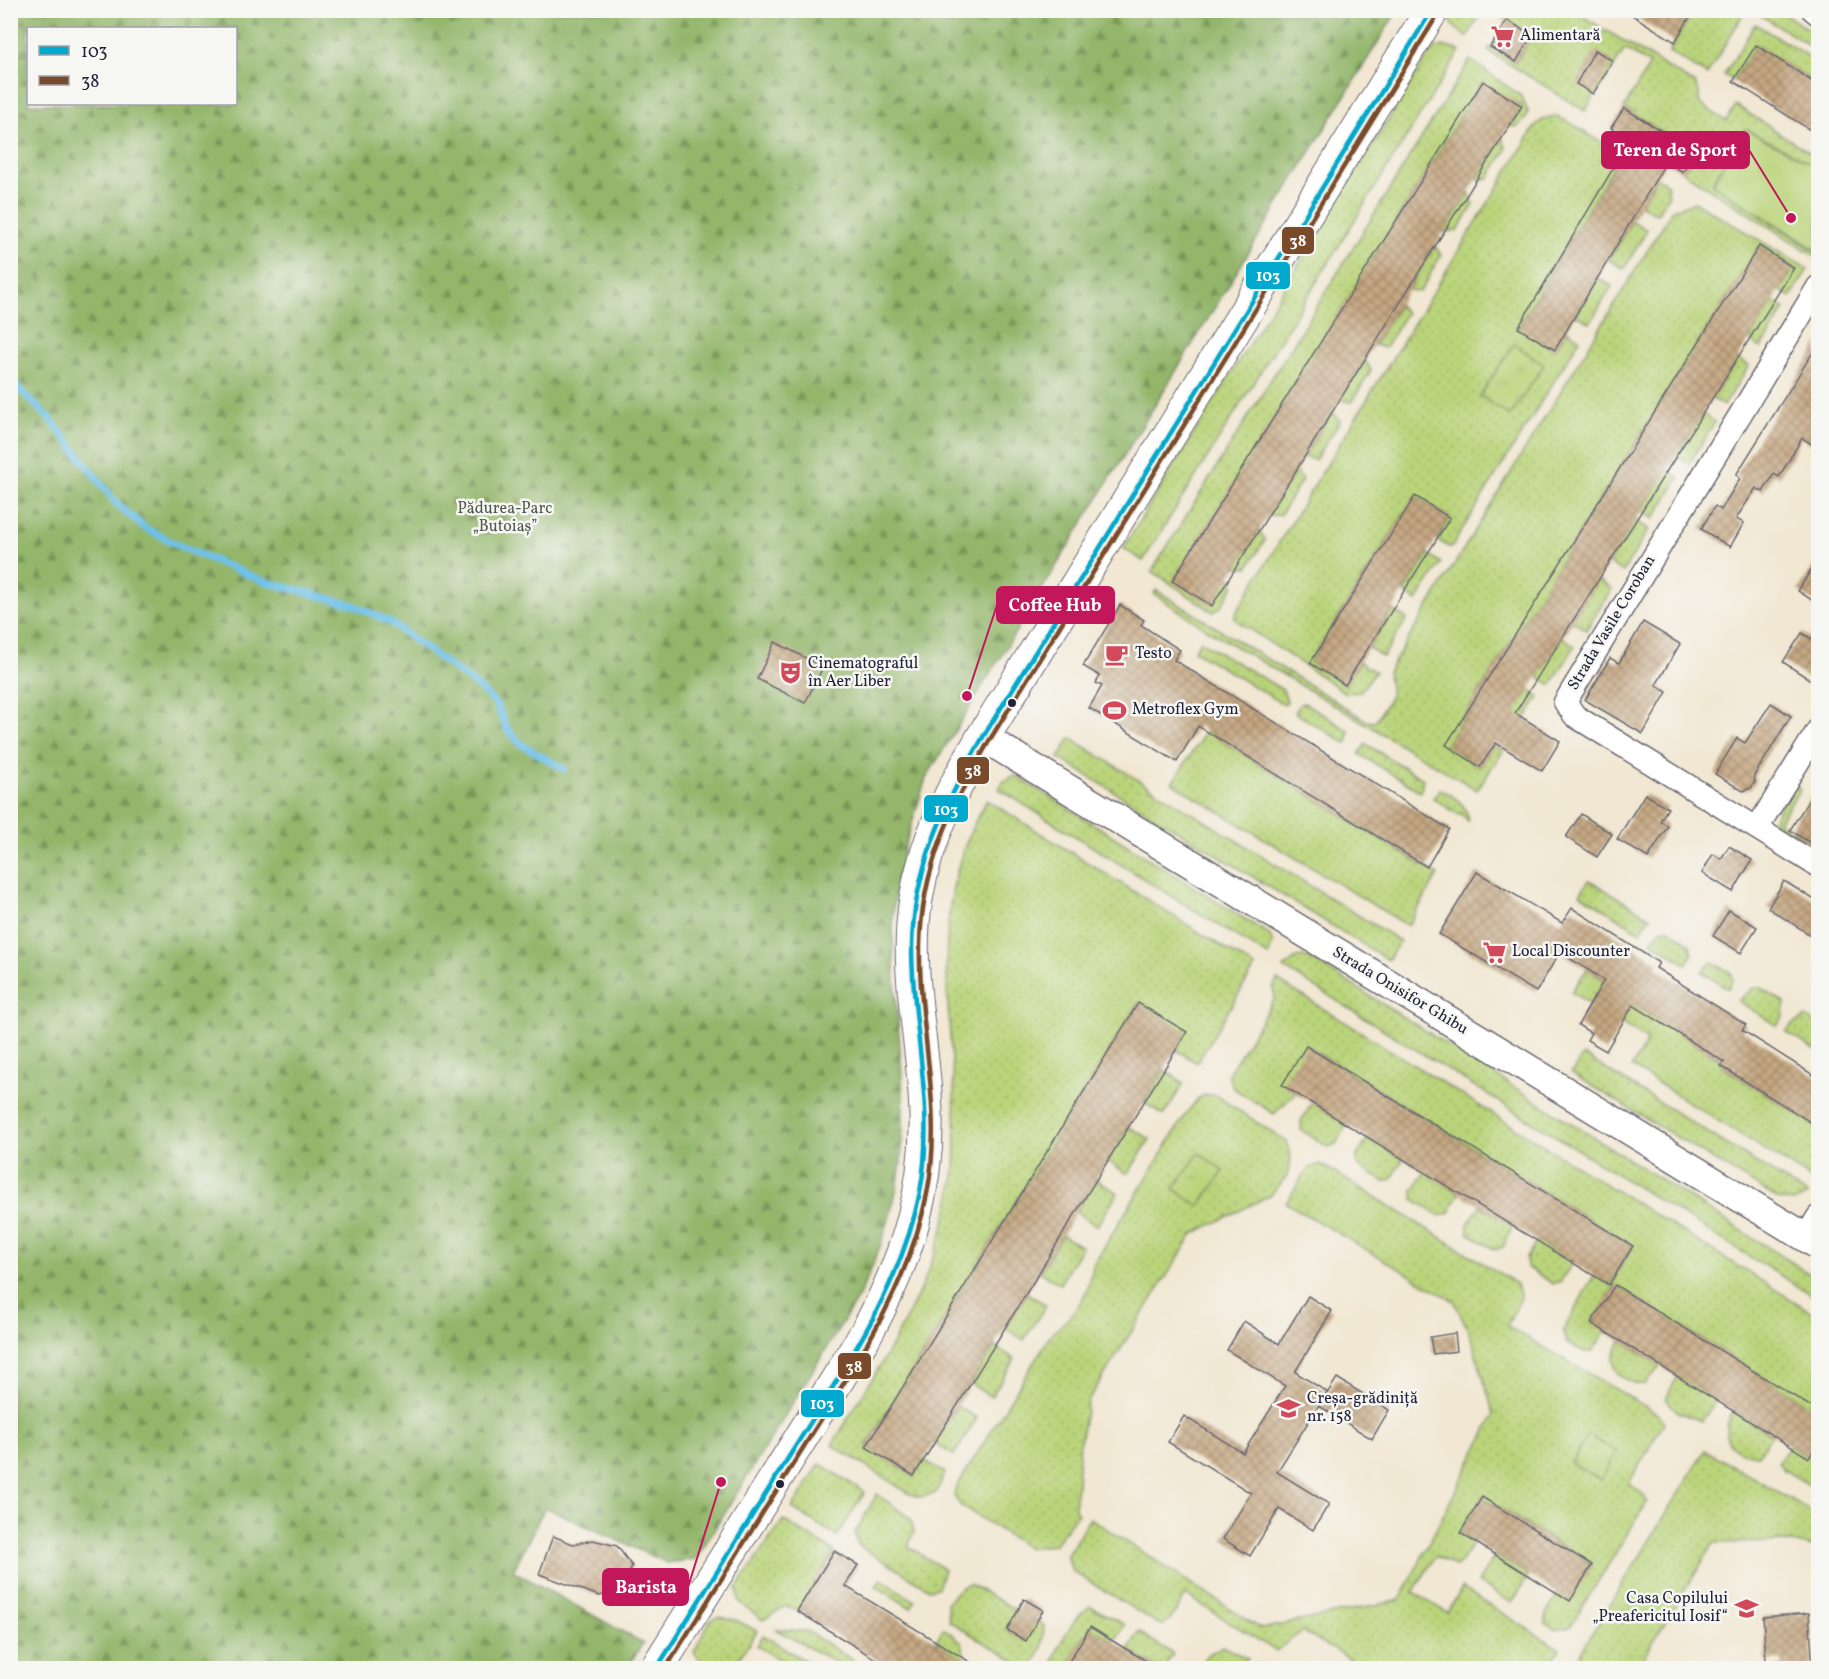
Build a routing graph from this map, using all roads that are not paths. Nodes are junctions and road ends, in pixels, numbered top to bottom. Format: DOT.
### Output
graph roads {
  1 [pos="1432,10"];
  2 [pos="1813,10"];
  3 [pos="1818,14"];
  4 [pos="1818,287"];
  5 [pos="1818,730"];
  6 [pos="983,737"];
  7 [pos="1758,828"];
  8 [pos="1818,866"];
  9 [pos="1814,1233"];
  10 [pos="657,1668"];
  1 -- 6 [label="main road"];
  2 -- 3 [label="street"];
  4 -- 7 [label="street, Strada Vasile Coroban"];
  5 -- 7 [label="street"];
  6 -- 9 [label="street, Strada Onisifor Ghibu"];
  6 -- 10 [label="main road"];
  7 -- 8 [label="street, Strada Vasile Coroban"];
}
